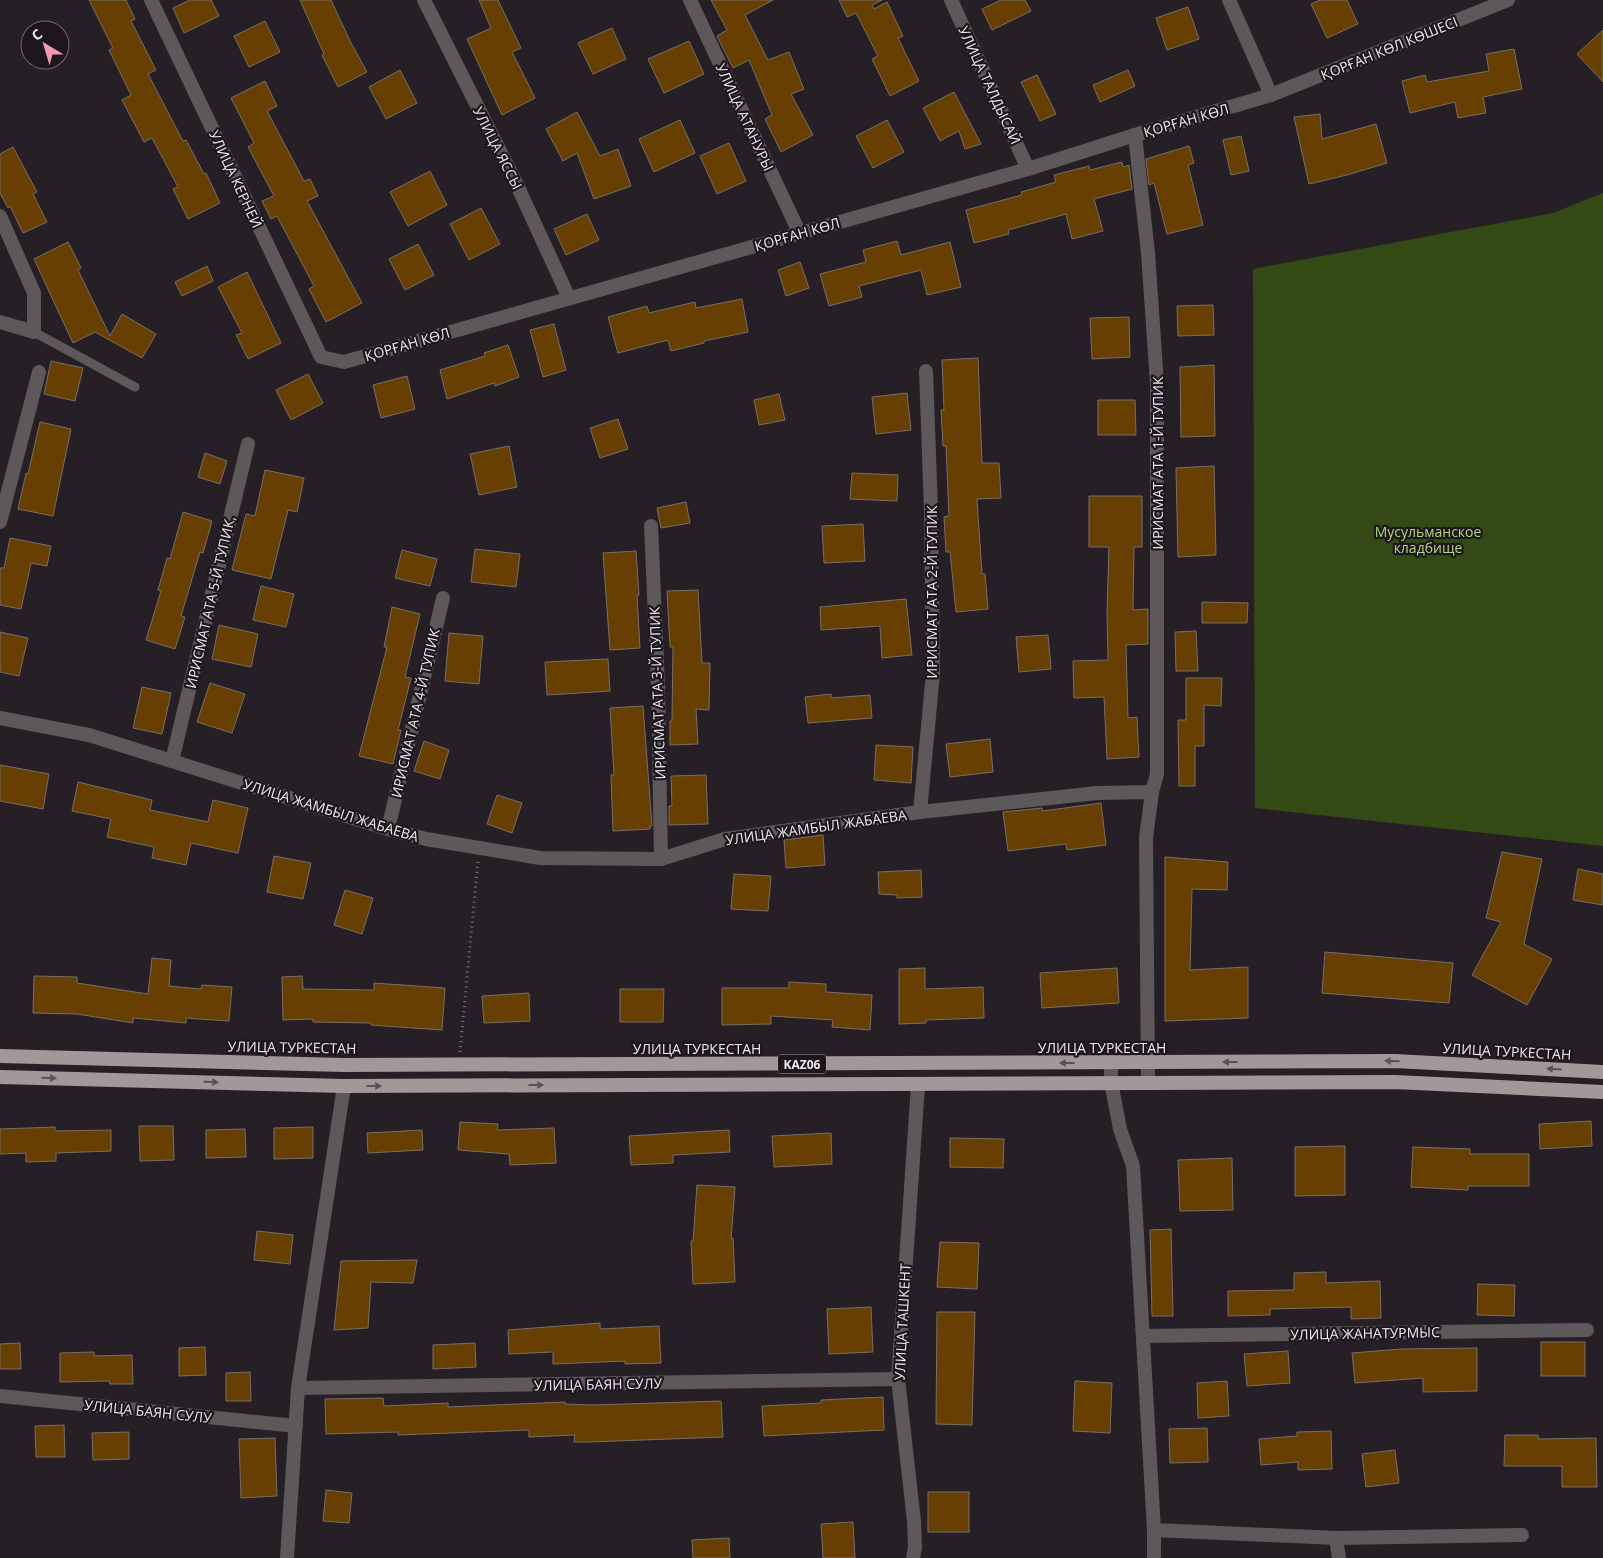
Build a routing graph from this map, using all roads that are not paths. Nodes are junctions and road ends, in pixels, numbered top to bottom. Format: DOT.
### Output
graph roads {
  1 [pos="151,0"];
  2 [pos="424,0"];
  3 [pos="690,0"];
  4 [pos="951,0"];
  5 [pos="1229,0"];
  6 [pos="1508,0"];
  7 [pos="1271,95"];
  8 [pos="1135,134"];
  9 [pos="1028,169"];
  10 [pos="0,216"];
  11 [pos="800,234"];
  12 [pos="570,298"];
  13 [pos="0,322"];
  14 [pos="34,332"];
  15 [pos="321,357"];
  16 [pos="926,371"];
  17 [pos="39,372"];
  18 [pos="135,387"];
  19 [pos="248,444"];
  20 [pos="0,522"];
  21 [pos="651,526"];
  22 [pos="442,598"];
  23 [pos="0,718"];
  24 [pos="172,761"];
  25 [pos="1152,792"];
  26 [pos="920,812"];
  27 [pos="388,829"];
  28 [pos="661,859"];
  29 [pos="0,1056"];
  30 [pos="1110,1063"];
  31 [pos="1148,1063"];
  32 [pos="1603,1072"];
  33 [pos="0,1077"];
  34 [pos="1111,1082"];
  35 [pos="1148,1082"];
  36 [pos="918,1084"];
  37 [pos="344,1086"];
  38 [pos="1603,1092"];
  39 [pos="1587,1330"];
  40 [pos="1143,1336"];
  41 [pos="898,1379"];
  42 [pos="298,1388"];
  43 [pos="0,1396"];
  44 [pos="296,1426"];
  45 [pos="1154,1530"];
  46 [pos="1522,1535"];
  47 [pos="1336,1538"];
  48 [pos="286,1558"];
  49 [pos="913,1558"];
  50 [pos="1154,1558"];
  51 [pos="1339,1558"];
  1 -- 15 [label="street, УЛИЦА КЕРНЕЙ"];
  2 -- 12 [label="street, УЛИЦА ЯССЫ"];
  3 -- 11 [label="street, УЛИЦА АТАНУРЫ"];
  4 -- 9 [label="street, УЛИЦА ТАЛДЫСАЙ"];
  5 -- 7 [label="street"];
  6 -- 7 [label="street, ҚОРҒАН КӨЛ КӨШЕСІ"];
  7 -- 8 [label="street, ҚОРҒАН КӨЛ"];
  8 -- 9 [label="street, ҚОРҒАН КӨЛ"];
  8 -- 25 [label="street, ИРИСМАТ АТА 1-Й ТУПИК"];
  9 -- 11 [label="street, ҚОРҒАН КӨЛ"];
  10 -- 14 [label="street"];
  11 -- 12 [label="street, ҚОРҒАН КӨЛ"];
  12 -- 15 [label="street, ҚОРҒАН КӨЛ"];
  13 -- 14 [label="street"];
  14 -- 18 [label="lane"];
  16 -- 26 [label="street, ИРИСМАТ АТА 2-Й ТУПИК"];
  17 -- 20 [label="street"];
  19 -- 24 [label="street, ИРИСМАТ АТА 5-Й ТУПИК,"];
  21 -- 28 [label="street, ИРИСМАТ АТА 3-Й ТУПИК"];
  22 -- 27 [label="street, ИРИСМАТ АТА 4-Й ТУПИК"];
  23 -- 24 [label="street, УЛИЦА ЖАМБЫЛ ЖАБАЕВА"];
  24 -- 27 [label="street, УЛИЦА ЖАМБЫЛ ЖАБАЕВА"];
  25 -- 26 [label="street, УЛИЦА ЖАМБЫЛ ЖАБАЕВА"];
  25 -- 31 [label="street"];
  26 -- 28 [label="street, УЛИЦА ЖАМБЫЛ ЖАБАЕВА"];
  27 -- 28 [label="street, УЛИЦА ЖАМБЫЛ ЖАБАЕВА"];
  30 -- 29 [label="highway, УЛИЦА ТУРКЕСТАН / KАZ06, one-way"];
  30 -- 31 [label="highway, УЛИЦА ТУРКЕСТАН / KАZ06"];
  30 -- 34 [label="street"];
  32 -- 31 [label="highway, УЛИЦА ТУРКЕСТАН / KАZ06, one-way"];
  31 -- 35 [label="street"];
  33 -- 37 [label="highway, KАZ06, one-way"];
  34 -- 35 [label="highway, KАZ06"];
  34 -- 36 [label="highway, KАZ06"];
  34 -- 40 [label="street"];
  35 -- 38 [label="highway, KАZ06"];
  37 -- 36 [label="highway, KАZ06, one-way"];
  36 -- 41 [label="street, УЛИЦА ТАШКЕНТ"];
  37 -- 42 [label="street"];
  39 -- 40 [label="street, УЛИЦА ЖАНАТУРМЫС"];
  40 -- 45 [label="street"];
  41 -- 42 [label="street, УЛИЦА БАЯН СУЛУ"];
  41 -- 49 [label="street, УЛИЦА ТАШКЕНТ"];
  42 -- 44 [label="street"];
  43 -- 44 [label="street, УЛИЦА БАЯН СУЛУ"];
  44 -- 48 [label="street"];
  45 -- 47 [label="street"];
  45 -- 50 [label="street"];
  46 -- 47 [label="street"];
  47 -- 51 [label="street"];
}
